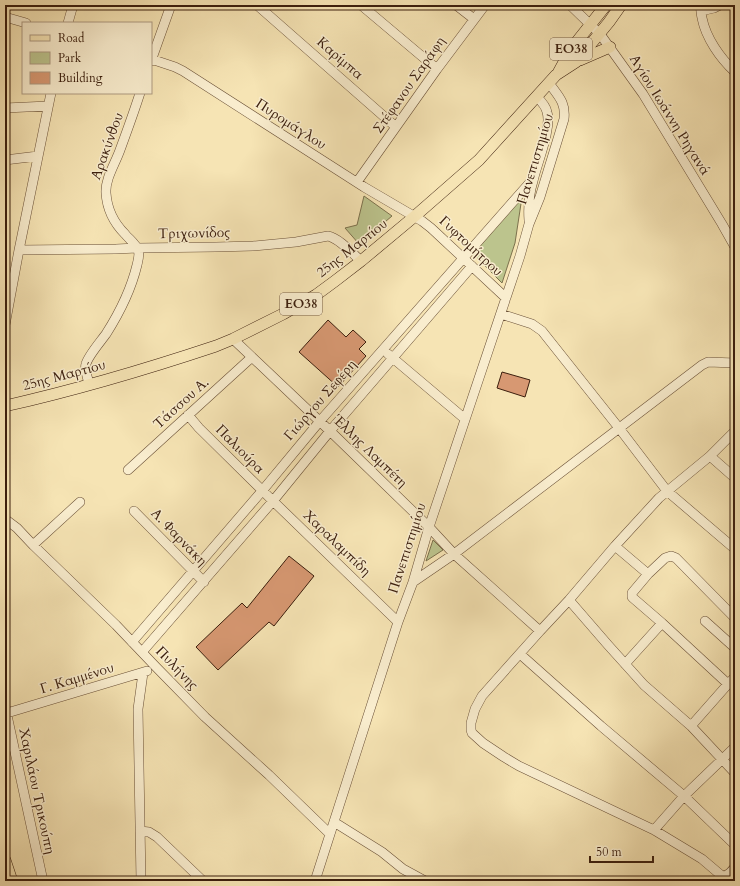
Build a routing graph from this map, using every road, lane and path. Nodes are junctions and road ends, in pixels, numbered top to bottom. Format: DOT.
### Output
graph roads {
  1 [pos="73,5"];
  2 [pos="171,5"];
  3 [pos="257,5"];
  4 [pos="361,5"];
  5 [pos="456,5"];
  6 [pos="485,5"];
  7 [pos="570,5"];
  8 [pos="606,5"];
  9 [pos="621,5"];
  10 [pos="720,5"];
  11 [pos="268,8"];
  12 [pos="701,8"];
  13 [pos="5,17"];
  14 [pos="474,19"];
  15 [pos="22,22"];
  16 [pos="68,22"];
  17 [pos="590,25"];
  18 [pos="600,34"];
  19 [pos="610,47"];
  20 [pos="152,57"];
  21 [pos="152,60"];
  22 [pos="576,62"];
  23 [pos="437,69"];
  24 [pos="735,72"];
  25 [pos="553,79"];
  26 [pos="51,94"];
  27 [pos="140,94"];
  28 [pos="537,97"];
  29 [pos="48,106"];
  30 [pos="5,108"];
  31 [pos="396,127"];
  32 [pos="38,156"];
  33 [pos="5,160"];
  34 [pos="533,179"];
  35 [pos="357,182"];
  36 [pos="415,216"];
  37 [pos="529,224"];
  38 [pos="735,247"];
  39 [pos="137,248"];
  40 [pos="19,250"];
  41 [pos="463,258"];
  42 [pos="361,261"];
  43 [pos="472,266"];
  44 [pos="506,298"];
  45 [pos="7,310"];
  46 [pos="501,314"];
  47 [pos="5,325"];
  48 [pos="233,340"];
  49 [pos="383,349"];
  50 [pos="252,357"];
  51 [pos="392,358"];
  52 [pos="735,363"];
  53 [pos="89,384"];
  54 [pos="5,406"];
  55 [pos="188,415"];
  56 [pos="465,420"];
  57 [pos="320,421"];
  58 [pos="619,428"];
  59 [pos="330,431"];
  60 [pos="735,431"];
  61 [pos="710,456"];
  62 [pos="128,470"];
  63 [pos="735,478"];
  64 [pos="262,491"];
  65 [pos="667,491"];
  66 [pos="273,501"];
  67 [pos="80,502"];
  68 [pos="134,511"];
  69 [pos="5,519"];
  70 [pos="429,527"];
  71 [pos="33,546"];
  72 [pos="615,546"];
  73 [pos="735,549"];
  74 [pos="454,554"];
  75 [pos="192,571"];
  76 [pos="648,574"];
  77 [pos="204,582"];
  78 [pos="413,582"];
  79 [pos="570,600"];
  80 [pos="735,618"];
  81 [pos="705,621"];
  82 [pos="398,622"];
  83 [pos="662,623"];
  84 [pos="540,631"];
  85 [pos="132,642"];
  86 [pos="735,648"];
  87 [pos="142,652"];
  88 [pos="520,654"];
  89 [pos="625,664"];
  90 [pos="156,667"];
  91 [pos="142,673"];
  92 [pos="735,677"];
  93 [pos="728,684"];
  94 [pos="6,710"];
  95 [pos="691,726"];
  96 [pos="735,747"];
  97 [pos="722,759"];
  98 [pos="735,773"];
  99 [pos="684,796"];
  100 [pos="334,822"];
  101 [pos="654,830"];
  102 [pos="140,832"];
  103 [pos="330,834"];
  104 [pos="735,845"];
  105 [pos="5,860"];
  106 [pos="735,867"];
  107 [pos="12,881"];
  108 [pos="43,881"];
  109 [pos="141,881"];
  110 [pos="203,881"];
  111 [pos="315,881"];
  112 [pos="425,881"];
  1 -- 16 [label="street"];
  2 -- 20 [label="street"];
  3 -- 11 [label="street, Καρίμπα"];
  4 -- 23 [label="street"];
  5 -- 14 [label="street"];
  6 -- 14 [label="street, Στέφανου Σαράφη"];
  7 -- 17 [label="street, Αγίου Ιωάννη Ρηγανά"];
  8 -- 17 [label="main road, ΕΟ38"];
  9 -- 18 [label="main road, ΕΟ38"];
  10 -- 12 [label="street"];
  11 -- 31 [label="street, Καρίμπα"];
  12 -- 24 [label="street"];
  13 -- 15 [label="street"];
  14 -- 23 [label="street, Στέφανου Σαράφη"];
  17 -- 18 [label="street, Αγίου Ιωάννη Ρηγανά"];
  17 -- 25 [label="main road, ΕΟ38"];
  18 -- 19 [label="street, Αγίου Ιωάννη Ρηγανά"];
  18 -- 22 [label="main road, ΕΟ38"];
  19 -- 22 [label="main road"];
  19 -- 38 [label="street, Αγίου Ιωάννη Ρηγανά"];
  21 -- 35 [label="street, Πυρομάγλου"];
  22 -- 25 [label="main road, ΕΟ38"];
  23 -- 31 [label="street, Στέφανου Σαράφη"];
  25 -- 28 [label="main road, 25ης Μαρτίου / ΕΟ38"];
  25 -- 37 [label="street, Πανεπιστημίου"];
  26 -- 29 [label="street"];
  27 -- 39 [label="street, Αρακύνθου"];
  28 -- 34 [label="street, Πανεπιστημίου"];
  28 -- 36 [label="main road, 25ης Μαρτίου / ΕΟ38"];
  29 -- 30 [label="street"];
  29 -- 32 [label="street"];
  31 -- 35 [label="street, Στέφανου Σαράφη"];
  32 -- 33 [label="street"];
  32 -- 40 [label="street"];
  34 -- 37 [label="street, Πανεπιστημίου"];
  34 -- 41 [label="street, Γιώργου Σεφέρη"];
  35 -- 36 [label="street, Πυρομάγλου"];
  36 -- 41 [label="street, Γυφτομήτρου"];
  36 -- 42 [label="main road, 25ης Μαρτίου / ΕΟ38"];
  37 -- 44 [label="street, Πανεπιστημίου"];
  39 -- 40 [label="street, Τριχωνίδος"];
  39 -- 42 [label="street, Τριχωνίδος"];
  39 -- 53 [label="street"];
  40 -- 45 [label="street"];
  41 -- 43 [label="street, Γυφτομήτρου"];
  41 -- 49 [label="street, Γιώργου Σεφέρη"];
  42 -- 48 [label="main road, 25ης Μαρτίου / ΕΟ38"];
  43 -- 44 [label="street, Γυφτομήτρου"];
  43 -- 51 [label="street, Γιώργου Σεφέρη"];
  44 -- 46 [label="street, Πανεπιστημίου"];
  45 -- 47 [label="street"];
  46 -- 56 [label="street, Πανεπιστημίου"];
  46 -- 58 [label="street"];
  48 -- 50 [label="street, Έλλης Λαμπέτη"];
  48 -- 53 [label="main road, 25ης Μαρτίου / ΕΟ38"];
  49 -- 51 [label="street"];
  49 -- 57 [label="street, Γιώργου Σεφέρη"];
  50 -- 55 [label="street, Τάσσου Α."];
  50 -- 57 [label="street, Έλλης Λαμπέτη"];
  51 -- 56 [label="street"];
  51 -- 59 [label="street, Γιώργου Σεφέρη"];
  52 -- 58 [label="street"];
  53 -- 54 [label="main road, 25ης Μαρτίου / ΕΟ38"];
  55 -- 62 [label="street, Τάσσου Α."];
  55 -- 64 [label="street, Παλιούρα"];
  56 -- 70 [label="street, Πανεπιστημίου"];
  57 -- 59 [label="street, Έλλης Λαμπέτη"];
  57 -- 64 [label="street, Γιώργου Σεφέρη"];
  58 -- 65 [label="street"];
  58 -- 74 [label="street"];
  59 -- 66 [label="street, Γιώργου Σεφέρη"];
  59 -- 70 [label="street, Έλλης Λαμπέτη"];
  60 -- 61 [label="street"];
  61 -- 63 [label="street"];
  61 -- 65 [label="street"];
  64 -- 66 [label="street, Παλιούρα"];
  64 -- 75 [label="street, Γιώργου Σεφέρη"];
  65 -- 72 [label="street"];
  65 -- 73 [label="street"];
  66 -- 77 [label="street, Γιώργου Σεφέρη"];
  66 -- 82 [label="street, Χαραλαμπίδη"];
  67 -- 71 [label="street"];
  68 -- 75 [label="street, Α. Φαρνάκη"];
  69 -- 71 [label="street, Πυλήνης"];
  70 -- 74 [label="street, Έλλης Λαμπέτη"];
  70 -- 78 [label="street, Πανεπιστημίου"];
  71 -- 85 [label="street, Πυλήνης"];
  72 -- 76 [label="street"];
  72 -- 79 [label="street"];
  74 -- 78 [label="street"];
  74 -- 84 [label="street, Έλλης Λαμπέτη"];
  75 -- 77 [label="street, Α. Φαρνάκη"];
  75 -- 85 [label="street, Γιώργου Σεφέρη"];
  76 -- 80 [label="street"];
  76 -- 83 [label="street"];
  77 -- 87 [label="street, Γιώργου Σεφέρη"];
  78 -- 82 [label="street, Πανεπιστημίου"];
  79 -- 84 [label="street"];
  79 -- 89 [label="street"];
  81 -- 86 [label="street"];
  82 -- 100 [label="street, Πανεπιστημίου"];
  83 -- 89 [label="street"];
  83 -- 93 [label="street"];
  84 -- 88 [label="street"];
  85 -- 87 [label="street, Πυλήνης"];
  87 -- 90 [label="street, Πυλήνης"];
  88 -- 99 [label="street"];
  88 -- 101 [label="street"];
  89 -- 95 [label="street"];
  90 -- 91 [label="street, Γ. Καμμένου"];
  90 -- 103 [label="street, Πυλήνης"];
  91 -- 94 [label="street, Γ. Καμμένου"];
  91 -- 102 [label="street"];
  92 -- 93 [label="street"];
  93 -- 95 [label="street"];
  94 -- 108 [label="street, Χαριλάου Τρικούπη"];
  95 -- 97 [label="street"];
  96 -- 97 [label="street"];
  97 -- 98 [label="street"];
  97 -- 99 [label="street"];
  99 -- 101 [label="street"];
  99 -- 104 [label="street"];
  100 -- 103 [label="street, Πανεπιστημίου"];
  100 -- 112 [label="street"];
  101 -- 106 [label="street"];
  102 -- 109 [label="street"];
  102 -- 110 [label="street"];
  103 -- 111 [label="street, Πανεπιστημίου"];
  105 -- 107 [label="main road"];
}
